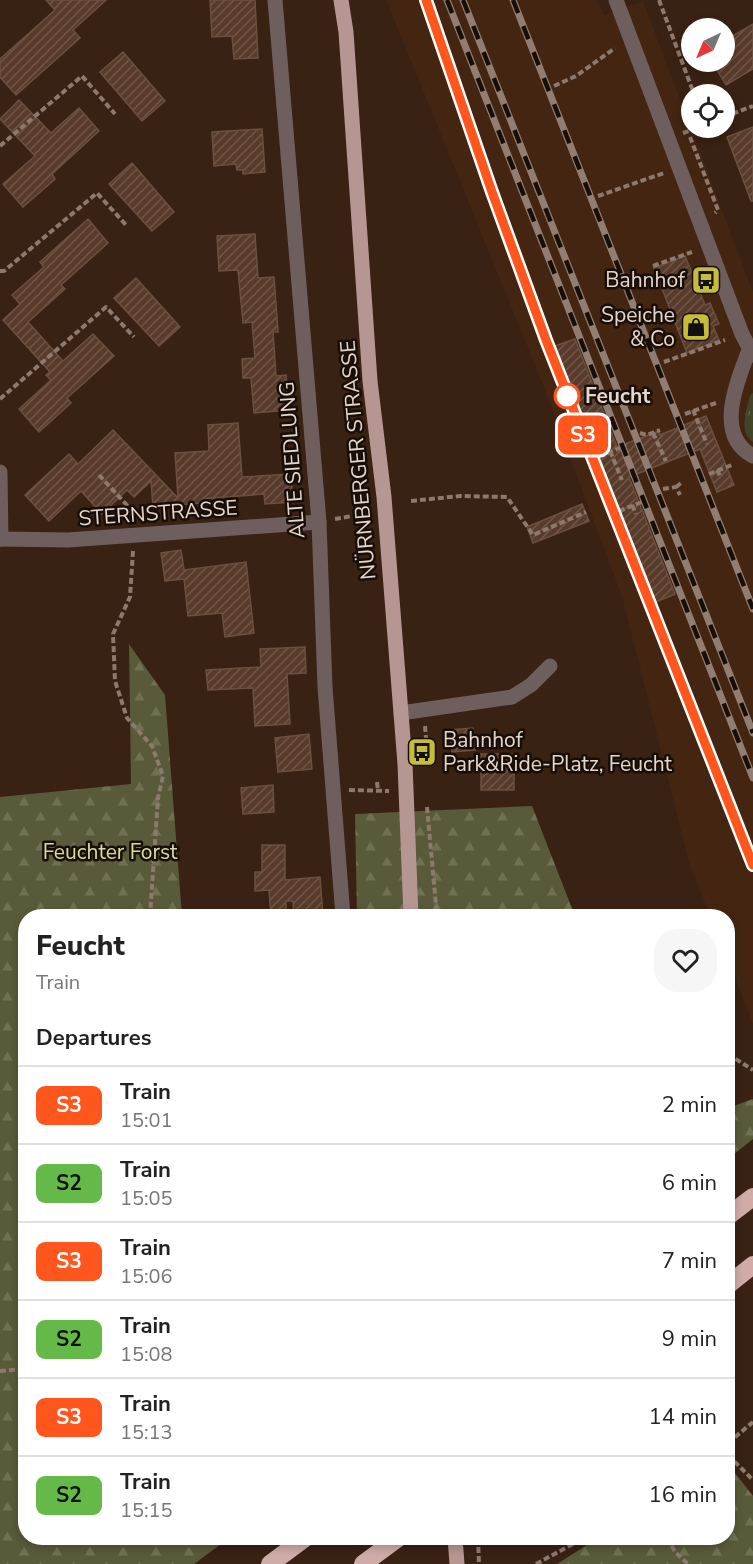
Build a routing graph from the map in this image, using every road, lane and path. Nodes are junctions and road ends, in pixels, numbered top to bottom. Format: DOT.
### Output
graph roads {
  1 [pos="275,0"];
  2 [pos="341,0"];
  3 [pos="616,0"];
  4 [pos="659,0"];
  5 [pos="630,36"];
  6 [pos="690,84"];
  7 [pos="554,86"];
  8 [pos="753,106"];
  9 [pos="735,113"];
  10 [pos="115,114"];
  11 [pos="0,146"];
  12 [pos="679,168"];
  13 [pos="598,196"];
  14 [pos="126,225"];
  15 [pos="710,246"];
  16 [pos="653,266"];
  17 [pos="0,271"];
  18 [pos="742,333"];
  19 [pos="134,337"];
  20 [pos="751,352"];
  21 [pos="664,362"];
  22 [pos="0,399"];
  23 [pos="714,404"];
  24 [pos="693,410"];
  25 [pos="685,414"];
  26 [pos="660,430"];
  27 [pos="640,433"];
  28 [pos="653,433"];
  29 [pos="706,444"];
  30 [pos="620,448"];
  31 [pos="610,451"];
  32 [pos="753,456"];
  33 [pos="599,457"];
  34 [pos="666,461"];
  35 [pos="732,465"];
  36 [pos="717,470"];
  37 [pos="0,472"];
  38 [pos="709,474"];
  39 [pos="99,475"];
  40 [pos="721,478"];
  41 [pos="622,480"];
  42 [pos="681,483"];
  43 [pos="676,487"];
  44 [pos="663,489"];
  45 [pos="680,495"];
  46 [pos="411,501"];
  47 [pos="642,502"];
  48 [pos="632,505"];
  49 [pos="619,511"];
  50 [pos="586,512"];
  51 [pos="636,514"];
  52 [pos="319,522"];
  53 [pos="140,535"];
  54 [pos="1,539"];
  55 [pos="550,666"];
  56 [pos="422,710"];
  57 [pos="401,713"];
  58 [pos="425,762"];
  59 [pos="377,782"];
  60 [pos="332,790"];
  61 [pos="406,791"];
  62 [pos="378,792"];
  63 [pos="150,909"];
  64 [pos="342,909"];
  65 [pos="411,909"];
  66 [pos="436,909"];
  67 [pos="735,1058"];
  68 [pos="753,1070"];
  69 [pos="753,1197"];
  70 [pos="735,1211"];
  71 [pos="753,1265"];
  72 [pos="735,1279"];
  73 [pos="18,1370"];
  74 [pos="0,1371"];
  75 [pos="753,1422"];
  76 [pos="735,1437"];
  77 [pos="735,1462"];
  78 [pos="753,1480"];
  79 [pos="296,1545"];
  80 [pos="388,1545"];
  81 [pos="456,1545"];
  82 [pos="478,1545"];
  83 [pos="571,1545"];
  84 [pos="671,1545"];
  85 [pos="270,1564"];
  86 [pos="363,1564"];
  87 [pos="457,1564"];
  88 [pos="479,1564"];
  89 [pos="536,1564"];
  90 [pos="688,1564"];
  1 -- 52 [label="street, ALTE SIEDLUNG"];
  2 -- 57 [label="main road, NÜRNBERGER STRASSE"];
  3 -- 5 [label="street"];
  4 -- 6 [label="path"];
  5 -- 7 [label="path"];
  5 -- 12 [label="street"];
  8 -- 9 [label="path"];
  10 -- 11 [label="path"];
  12 -- 13 [label="path"];
  12 -- 15 [label="street"];
  14 -- 17 [label="path"];
  15 -- 16 [label="path"];
  15 -- 18 [label="street"];
  18 -- 20 [label="street"];
  18 -- 21 [label="path"];
  19 -- 22 [label="path"];
  20 -- 32 [label="street"];
  23 -- 24 [label="path"];
  24 -- 25 [label="path"];
  24 -- 29 [label="path"];
  26 -- 28 [label="path"];
  27 -- 28 [label="path"];
  28 -- 34 [label="path"];
  30 -- 31 [label="path"];
  31 -- 33 [label="path"];
  31 -- 41 [label="path"];
  35 -- 36 [label="path"];
  36 -- 38 [label="path"];
  36 -- 40 [label="path"];
  37 -- 54 [label="street"];
  39 -- 53 [label="path"];
  42 -- 43 [label="path"];
  43 -- 44 [label="path"];
  43 -- 45 [label="path"];
  46 -- 50 [label="path"];
  47 -- 48 [label="path"];
  48 -- 49 [label="path"];
  48 -- 51 [label="path"];
  52 -- 53 [label="street, STERNSTRASSE"];
  52 -- 60 [label="street, ALTE SIEDLUNG"];
  53 -- 54 [label="street, STERNSTRASSE"];
  53 -- 63 [label="path"];
  55 -- 56 [label="street"];
  56 -- 57 [label="street"];
  56 -- 58 [label="path"];
  57 -- 61 [label="main road, NÜRNBERGER STRASSE"];
  59 -- 62 [label="path"];
  60 -- 62 [label="path"];
  60 -- 64 [label="street, ALTE SIEDLUNG"];
  61 -- 62 [label="path"];
  61 -- 65 [label="main road, NÜRNBERGER STRASSE"];
  61 -- 66 [label="path"];
  67 -- 68 [label="path"];
  69 -- 70 [label="highway"];
  71 -- 72 [label="highway"];
  73 -- 74 [label="path"];
  75 -- 76 [label="path"];
  77 -- 78 [label="path"];
  79 -- 85 [label="highway"];
  80 -- 86 [label="highway"];
  81 -- 87 [label="main road"];
  82 -- 88 [label="path"];
  83 -- 89 [label="path"];
  84 -- 90 [label="path"];
}
